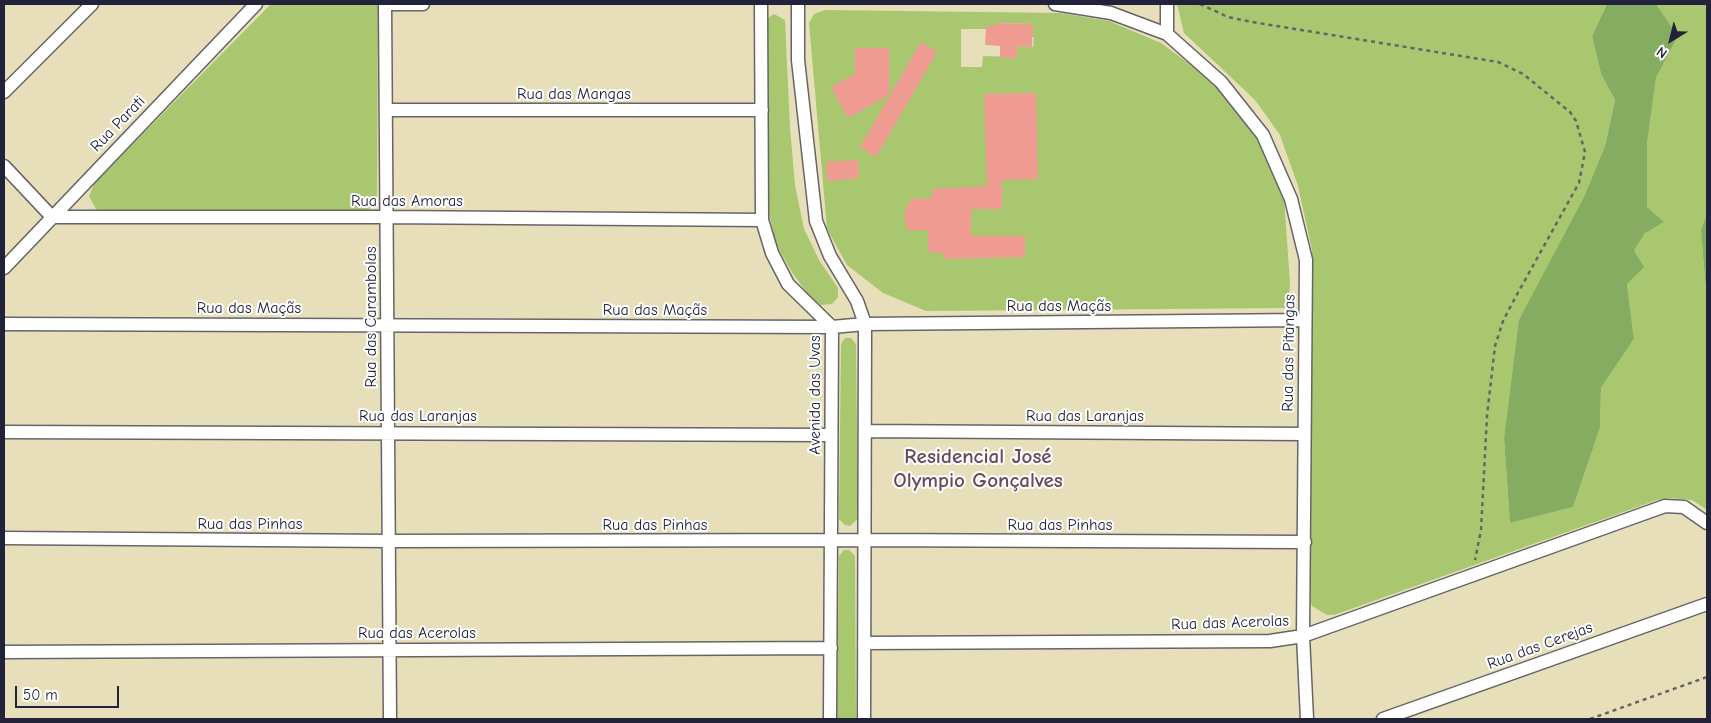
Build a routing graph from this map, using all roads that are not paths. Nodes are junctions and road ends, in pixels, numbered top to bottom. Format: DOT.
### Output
graph roads {
  1 [pos="92,4"];
  2 [pos="256,4"];
  3 [pos="385,4"];
  4 [pos="424,4"];
  5 [pos="761,4"];
  6 [pos="798,4"];
  7 [pos="1055,4"];
  8 [pos="1167,4"];
  9 [pos="1167,34"];
  10 [pos="4,92"];
  11 [pos="386,110"];
  12 [pos="762,110"];
  13 [pos="4,166"];
  14 [pos="52,217"];
  15 [pos="387,217"];
  16 [pos="762,220"];
  17 [pos="4,268"];
  18 [pos="1305,320"];
  19 [pos="4,324"];
  20 [pos="865,324"];
  21 [pos="387,325"];
  22 [pos="832,327"];
  23 [pos="866,431"];
  24 [pos="4,432"];
  25 [pos="388,432"];
  26 [pos="1304,434"];
  27 [pos="831,435"];
  28 [pos="1707,523"];
  29 [pos="4,538"];
  30 [pos="865,540"];
  31 [pos="389,541"];
  32 [pos="831,541"];
  33 [pos="1305,542"];
  34 [pos="1707,604"];
  35 [pos="1303,636"];
  36 [pos="864,643"];
  37 [pos="831,648"];
  38 [pos="390,649"];
  39 [pos="4,652"];
  40 [pos="390,719"];
  41 [pos="830,719"];
  42 [pos="864,719"];
  43 [pos="1307,719"];
  44 [pos="1383,719"];
  1 -- 10 [label="street"];
  2 -- 14 [label="street, Rua Parati"];
  3 -- 4 [label="street"];
  3 -- 11 [label="street, Rua das Carambolas"];
  5 -- 12 [label="street, Avenida das Uvas"];
  6 -- 20 [label="street"];
  7 -- 9 [label="street, Rua das Pitangas"];
  8 -- 9 [label="street"];
  9 -- 18 [label="street, Rua das Pitangas"];
  11 -- 12 [label="street, Rua das Mangas"];
  11 -- 15 [label="street, Rua das Carambolas"];
  12 -- 16 [label="street, Avenida das Uvas"];
  13 -- 14 [label="street"];
  14 -- 15 [label="street, Rua das Amoras"];
  14 -- 17 [label="street, Rua Parati"];
  15 -- 16 [label="street, Rua das Amoras"];
  15 -- 21 [label="street, Rua das Carambolas"];
  16 -- 22 [label="street, Avenida das Uvas"];
  18 -- 20 [label="street, Rua das Maçãs"];
  18 -- 26 [label="street, Rua das Pitangas"];
  19 -- 21 [label="street, Rua das Maçãs"];
  20 -- 22 [label="street, Rua das Maçãs"];
  20 -- 23 [label="street"];
  21 -- 22 [label="street, Rua das Maçãs"];
  21 -- 25 [label="street, Rua das Carambolas"];
  22 -- 27 [label="street, Avenida das Uvas"];
  23 -- 26 [label="street, Rua das Laranjas"];
  23 -- 30 [label="street"];
  24 -- 25 [label="street, Rua das Laranjas"];
  25 -- 27 [label="street, Rua das Laranjas"];
  25 -- 31 [label="street, Rua das Carambolas"];
  26 -- 33 [label="street, Rua das Pitangas"];
  27 -- 32 [label="street, Avenida das Uvas"];
  28 -- 35 [label="street, Rua das Acerolas"];
  29 -- 31 [label="street, Rua das Pinhas"];
  30 -- 32 [label="street, Rua das Pinhas"];
  30 -- 33 [label="street, Rua das Pinhas"];
  30 -- 36 [label="street"];
  31 -- 32 [label="street, Rua das Pinhas"];
  31 -- 38 [label="street, Rua das Carambolas"];
  32 -- 37 [label="street, Avenida das Uvas"];
  33 -- 35 [label="street, Rua das Pitangas"];
  34 -- 44 [label="street, Rua das Cerejas"];
  35 -- 36 [label="street, Rua das Acerolas"];
  35 -- 43 [label="street, Rua das Pitangas"];
  36 -- 42 [label="street"];
  37 -- 38 [label="street, Rua das Acerolas"];
  37 -- 41 [label="street, Avenida das Uvas"];
  38 -- 39 [label="street, Rua das Acerolas"];
  38 -- 40 [label="street, Rua das Carambolas"];
}
